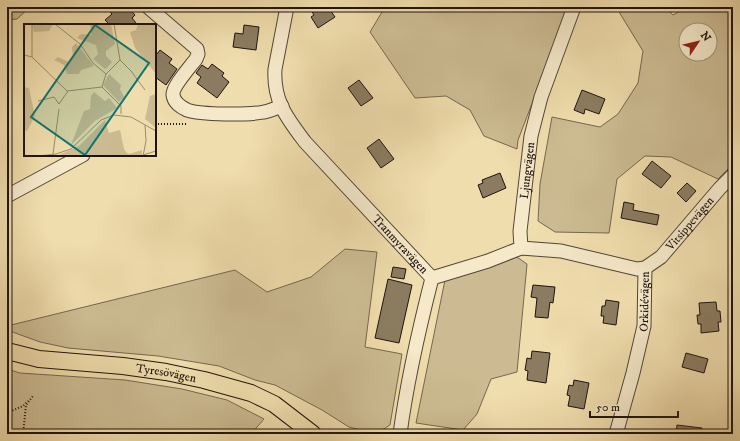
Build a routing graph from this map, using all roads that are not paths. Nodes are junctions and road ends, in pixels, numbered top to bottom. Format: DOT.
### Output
graph roads {
  1 [pos="148,7"];
  2 [pos="287,7"];
  3 [pos="574,7"];
  4 [pos="282,106"];
  5 [pos="81,156"];
  6 [pos="733,175"];
  7 [pos="7,196"];
  8 [pos="521,248"];
  9 [pos="645,268"];
  10 [pos="432,278"];
  11 [pos="7,351"];
  12 [pos="313,434"];
  13 [pos="400,434"];
  14 [pos="616,434"];
  1 -- 4 [label="street"];
  2 -- 4 [label="street, Tranmyravägen"];
  3 -- 8 [label="street, Ljungvägen"];
  4 -- 10 [label="street, Tranmyravägen"];
  5 -- 7 [label="street"];
  6 -- 9 [label="street, Vitsippevägen"];
  8 -- 9 [label="street, Orkidévägen"];
  8 -- 10 [label="street"];
  9 -- 14 [label="street, Orkidévägen"];
  10 -- 13 [label="street, Tranmyravägen"];
  11 -- 12 [label="main road, Tyresövägen"];
}
